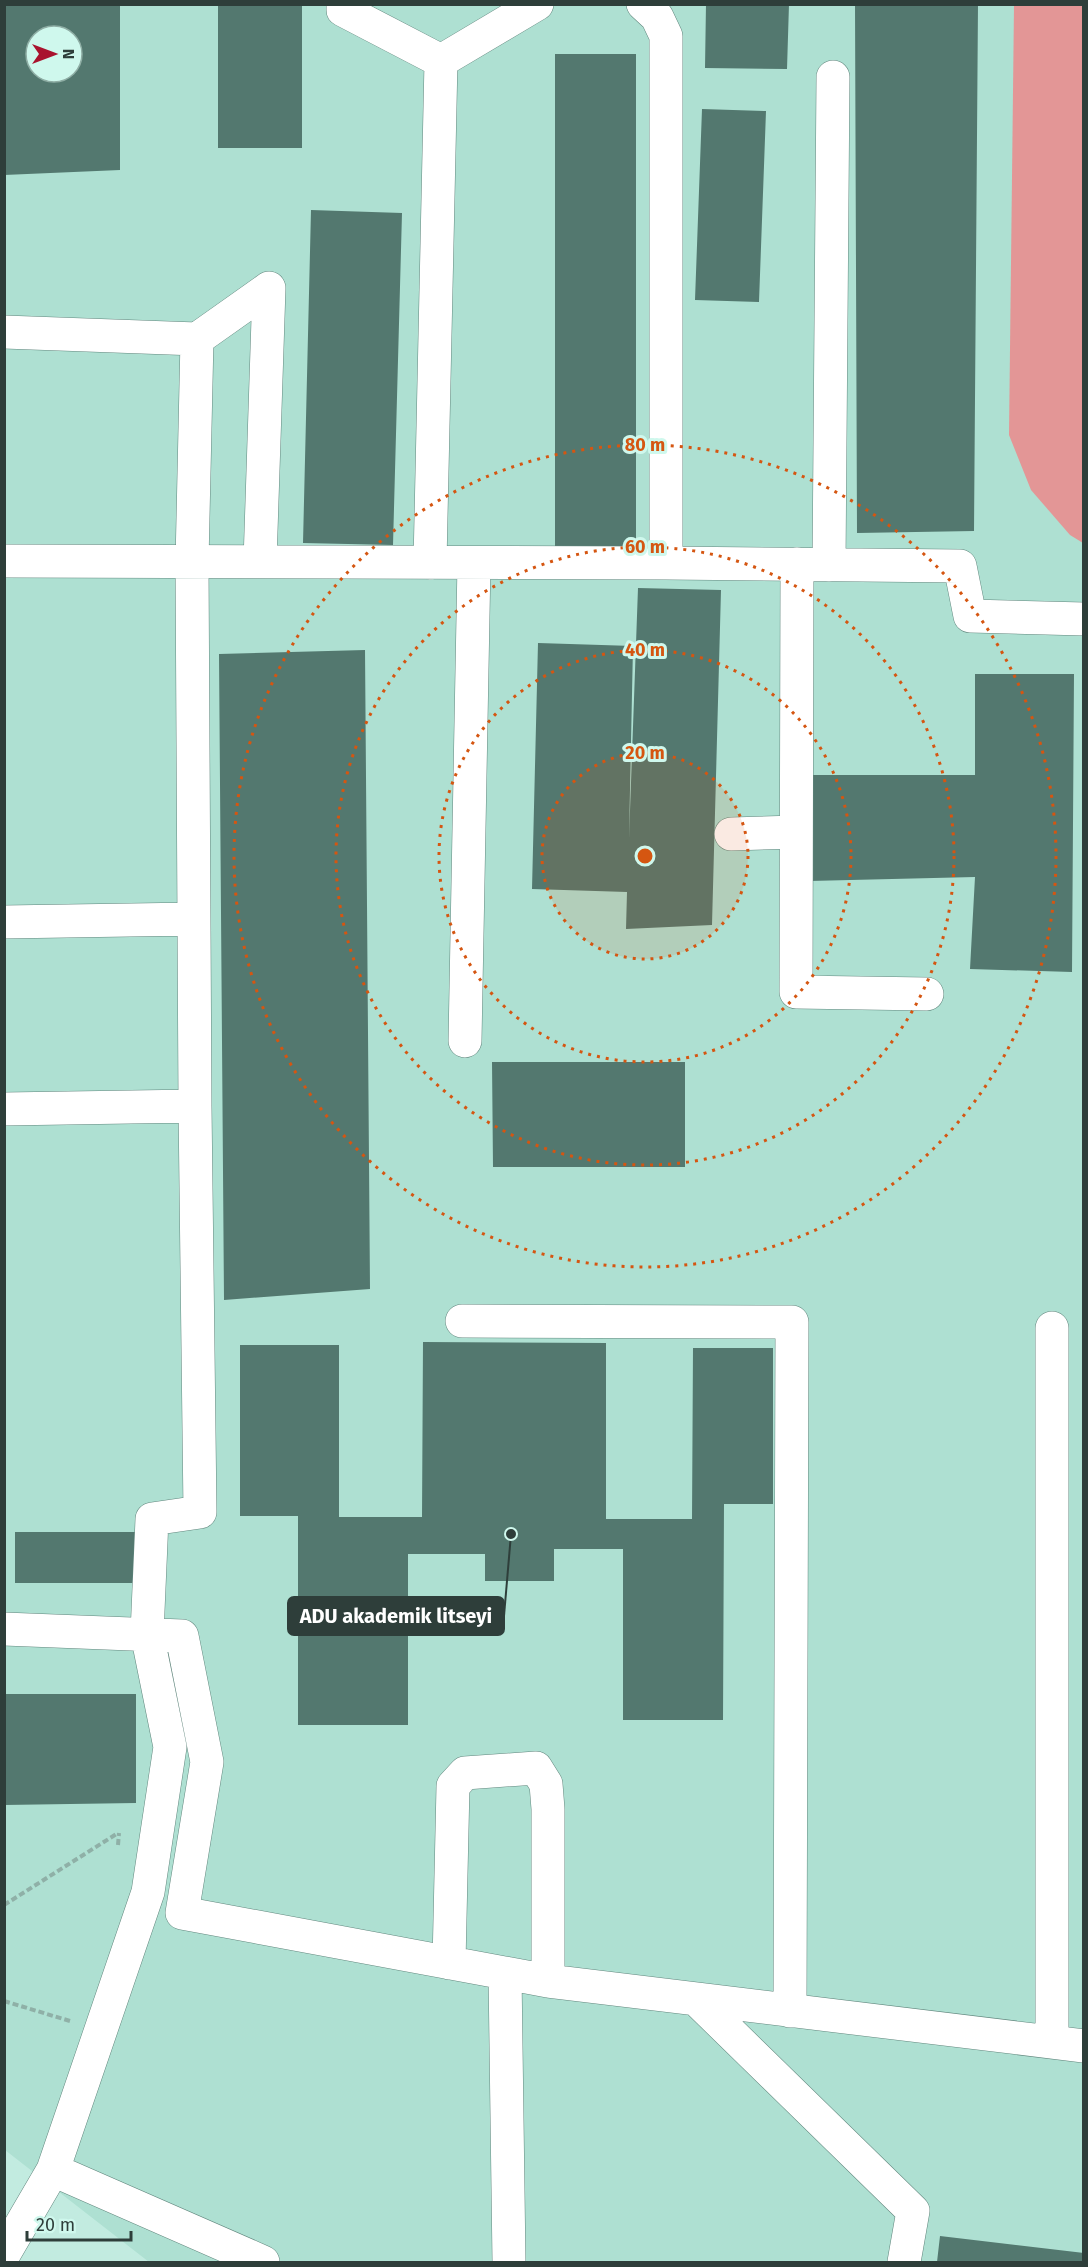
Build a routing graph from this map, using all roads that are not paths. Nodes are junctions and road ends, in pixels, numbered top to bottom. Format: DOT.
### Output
graph roads {
  1 [pos="343,4"];
  2 [pos="537,4"];
  3 [pos="643,4"];
  4 [pos="441,61"];
  5 [pos="832,77"];
  6 [pos="4,332"];
  7 [pos="197,339"];
  8 [pos="4,561"];
  9 [pos="192,562"];
  10 [pos="260,562"];
  11 [pos="430,563"];
  12 [pos="474,563"];
  13 [pos="666,563"];
  14 [pos="796,564"];
  15 [pos="829,565"];
  16 [pos="1083,619"];
  17 [pos="796,832"];
  18 [pos="731,834"];
  19 [pos="194,919"];
  20 [pos="4,922"];
  21 [pos="927,994"];
  22 [pos="465,1041"];
  23 [pos="195,1106"];
  24 [pos="4,1109"];
  25 [pos="462,1321"];
  26 [pos="1052,1328"];
  27 [pos="4,1629"];
  28 [pos="147,1635"];
  29 [pos="449,1963"];
  30 [pos="505,1973"];
  31 [pos="548,1981"];
  32 [pos="697,2000"];
  33 [pos="790,2011"];
  34 [pos="1068,2044"];
  35 [pos="53,2170"];
  36 [pos="4,2254"];
  37 [pos="263,2262"];
  38 [pos="509,2262"];
  39 [pos="904,2262"];
  1 -- 4 [label="lane"];
  2 -- 4 [label="lane"];
  3 -- 13 [label="lane"];
  4 -- 11 [label="lane"];
  5 -- 15 [label="lane"];
  6 -- 7 [label="lane"];
  7 -- 9 [label="lane"];
  7 -- 10 [label="lane"];
  8 -- 9 [label="lane"];
  9 -- 10 [label="lane"];
  9 -- 19 [label="lane"];
  10 -- 11 [label="lane"];
  11 -- 12 [label="lane"];
  12 -- 13 [label="lane"];
  12 -- 22 [label="lane"];
  13 -- 14 [label="lane"];
  14 -- 15 [label="lane"];
  14 -- 17 [label="lane"];
  15 -- 16 [label="lane"];
  17 -- 18 [label="lane"];
  17 -- 21 [label="lane"];
  19 -- 20 [label="lane"];
  19 -- 23 [label="lane"];
  23 -- 24 [label="lane"];
  23 -- 28 [label="lane"];
  25 -- 33 [label="lane"];
  26 -- 34 [label="lane"];
  27 -- 28 [label="lane"];
  28 -- 29 [label="lane"];
  28 -- 35 [label="lane"];
  29 -- 30 [label="lane"];
  29 -- 31 [label="lane"];
  30 -- 31 [label="lane"];
  30 -- 38 [label="lane"];
  31 -- 32 [label="lane"];
  32 -- 33 [label="lane"];
  32 -- 39 [label="lane"];
  33 -- 34 [label="lane"];
  35 -- 36 [label="lane"];
  35 -- 37 [label="lane"];
}
